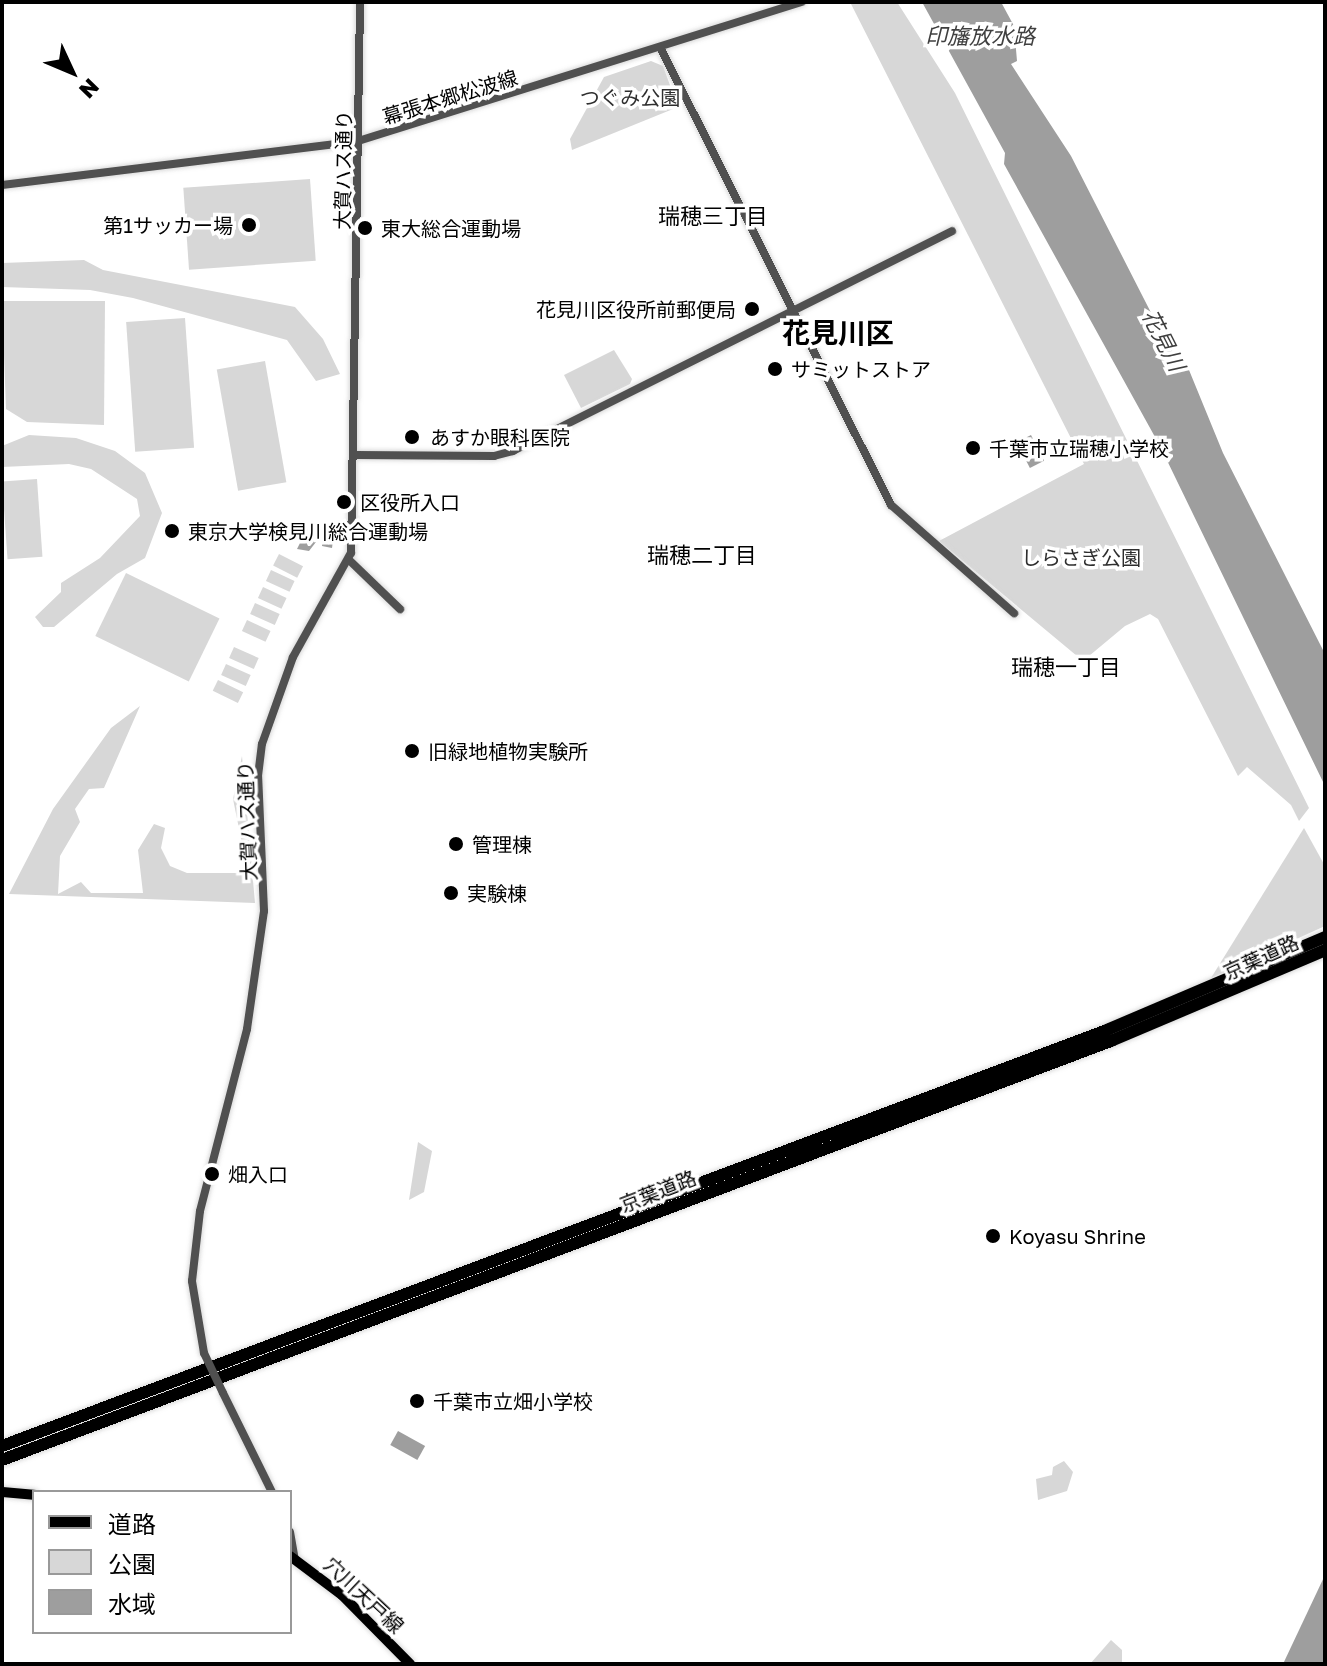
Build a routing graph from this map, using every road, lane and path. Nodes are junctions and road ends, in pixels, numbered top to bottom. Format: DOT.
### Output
graph roads {
  1 [pos="360,2"];
  2 [pos="802,2"];
  3 [pos="661,49"];
  4 [pos="358,141"];
  5 [pos="2,185"];
  6 [pos="952,231"];
  7 [pos="792,311"];
  8 [pos="356,455"];
  9 [pos="349,560"];
  10 [pos="400,609"];
  11 [pos="1014,613"];
  12 [pos="1325,937"];
  13 [pos="1325,950"];
  14 [pos="1170,1011"];
  15 [pos="2,1446"];
  16 [pos="2,1460"];
  17 [pos="271,1490"];
  18 [pos="2,1492"];
  19 [pos="32,1495"];
  20 [pos="292,1558"];
  21 [pos="410,1664"];
  1 -- 4 [label="street, 大賀ハス通り"];
  2 -- 3 [label="street, 幕張本郷松波線"];
  3 -- 4 [label="street, 幕張本郷松波線"];
  3 -- 7 [label="street"];
  4 -- 5 [label="street, 幕張本郷松波線"];
  4 -- 8 [label="street, 大賀ハス通り"];
  6 -- 7 [label="street"];
  7 -- 8 [label="street"];
  7 -- 11 [label="street"];
  8 -- 9 [label="street, 大賀ハス通り"];
  9 -- 10 [label="street"];
  9 -- 17 [label="street, 大賀ハス通り, bridge"];
  12 -- 14 [label="highway, 京葉道路"];
  13 -- 14 [label="highway, 京葉道路"];
  14 -- 15 [label="highway, 京葉道路"];
  14 -- 16 [label="highway, 京葉道路"];
  18 -- 19 [label="main road"];
  20 -- 21 [label="main road, 穴川天戸線"];
}
